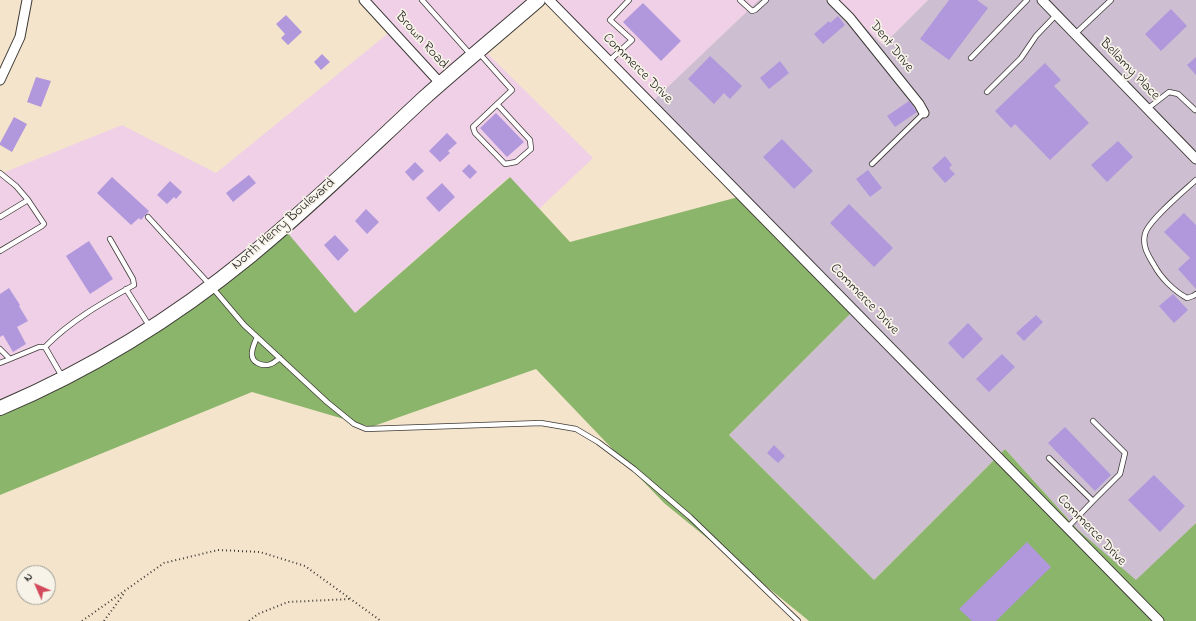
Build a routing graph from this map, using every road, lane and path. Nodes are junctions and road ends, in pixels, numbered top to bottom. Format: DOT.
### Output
graph roads {
  1 [pos="27,0"];
  2 [pos="364,0"];
  3 [pos="422,0"];
  4 [pos="538,0"];
  5 [pos="549,0"];
  6 [pos="629,0"];
  7 [pos="740,0"];
  8 [pos="766,0"];
  9 [pos="832,0"];
  10 [pos="1027,0"];
  11 [pos="1042,0"];
  12 [pos="1111,0"];
  13 [pos="1056,15"];
  14 [pos="1075,34"];
  15 [pos="475,54"];
  16 [pos="971,58"];
  17 [pos="609,61"];
  18 [pos="0,80"];
  19 [pos="441,84"];
  20 [pos="987,92"];
  21 [pos="497,104"];
  22 [pos="1147,109"];
  23 [pos="1195,110"];
  24 [pos="924,113"];
  25 [pos="1196,159"];
  26 [pos="872,164"];
  27 [pos="0,173"];
  28 [pos="1196,180"];
  29 [pos="28,200"];
  30 [pos="0,217"];
  31 [pos="148,217"];
  32 [pos="110,239"];
  33 [pos="0,251"];
  34 [pos="211,286"];
  35 [pos="126,289"];
  36 [pos="1196,294"];
  37 [pos="151,328"];
  38 [pos="257,337"];
  39 [pos="45,347"];
  40 [pos="0,349"];
  41 [pos="280,358"];
  42 [pos="10,359"];
  43 [pos="0,363"];
  44 [pos="63,378"];
  45 [pos="0,408"];
  46 [pos="1093,421"];
  47 [pos="1049,458"];
  48 [pos="1093,501"];
  49 [pos="1068,527"];
  50 [pos="127,589"];
  51 [pos="350,598"];
  52 [pos="82,621"];
  53 [pos="104,621"];
  54 [pos="249,621"];
  55 [pos="381,621"];
  56 [pos="798,621"];
  57 [pos="1159,621"];
  1 -- 18 [label="street"];
  2 -- 19 [label="street, Brown Road"];
  3 -- 15 [label="lane"];
  4 -- 15 [label="highway, North Henry Boulevard"];
  5 -- 17 [label="street, Commerce Drive"];
  6 -- 17 [label="lane"];
  7 -- 8 [label="lane"];
  9 -- 24 [label="street, Dent Drive"];
  10 -- 16 [label="lane"];
  11 -- 13 [label="street, Bellamy Place"];
  12 -- 14 [label="lane"];
  13 -- 14 [label="street, Bellamy Place"];
  13 -- 20 [label="lane"];
  14 -- 22 [label="street, Bellamy Place"];
  15 -- 19 [label="highway, North Henry Boulevard"];
  15 -- 21 [label="lane"];
  17 -- 49 [label="street, Commerce Drive"];
  19 -- 34 [label="highway, North Henry Boulevard"];
  21 -- 21 [label="lane"];
  22 -- 23 [label="lane"];
  22 -- 25 [label="street, Bellamy Place"];
  24 -- 26 [label="lane"];
  27 -- 29 [label="lane"];
  28 -- 36 [label="lane"];
  29 -- 30 [label="lane"];
  29 -- 33 [label="lane"];
  31 -- 34 [label="lane"];
  32 -- 35 [label="lane"];
  34 -- 37 [label="highway, North Henry Boulevard"];
  34 -- 38 [label="lane"];
  35 -- 37 [label="lane"];
  35 -- 39 [label="lane"];
  37 -- 44 [label="highway, North Henry Boulevard"];
  38 -- 41 [label="lane"];
  38 -- 41 [label="lane"];
  39 -- 42 [label="lane"];
  39 -- 44 [label="lane"];
  40 -- 42 [label="lane"];
  41 -- 56 [label="lane"];
  42 -- 43 [label="lane"];
  44 -- 45 [label="highway, North Henry Boulevard"];
  46 -- 48 [label="lane"];
  47 -- 48 [label="lane"];
  48 -- 49 [label="lane"];
  49 -- 57 [label="street, Commerce Drive"];
  50 -- 51 [label="path"];
  50 -- 52 [label="path"];
  50 -- 53 [label="path"];
  51 -- 54 [label="path"];
  51 -- 55 [label="path"];
}
